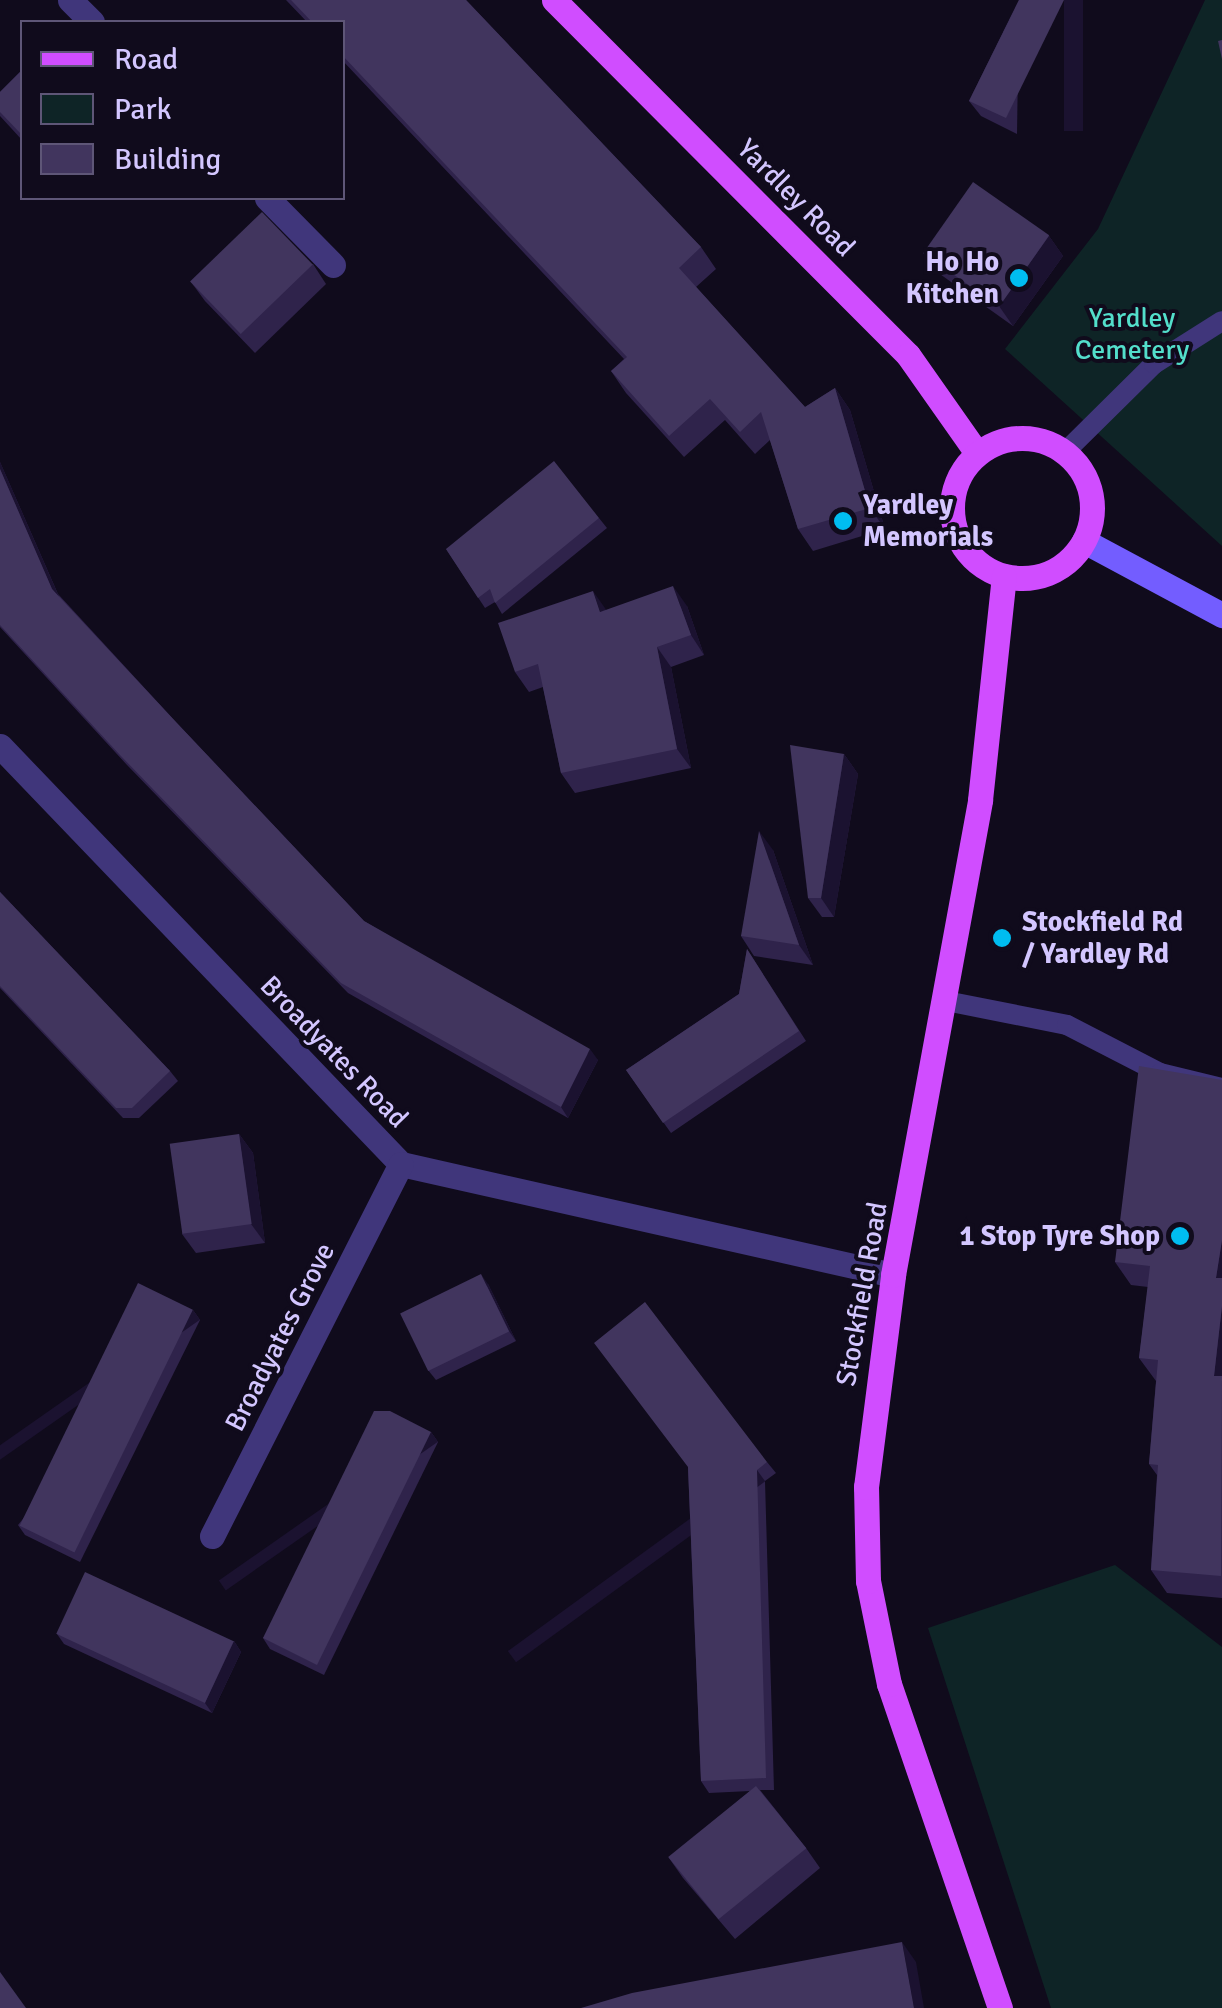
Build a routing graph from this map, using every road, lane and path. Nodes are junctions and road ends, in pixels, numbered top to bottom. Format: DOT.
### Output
graph roads {
  1 [pos="70,0"];
  2 [pos="554,0"];
  3 [pos="90,20"];
  4 [pos="268,200"];
  5 [pos="334,265"];
  6 [pos="1222,321"];
  7 [pos="1065,452"];
  8 [pos="977,453"];
  9 [pos="1084,541"];
  10 [pos="1004,576"];
  11 [pos="1222,614"];
  12 [pos="0,746"];
  13 [pos="946,1001"];
  14 [pos="1222,1088"];
  15 [pos="401,1164"];
  16 [pos="893,1275"];
  17 [pos="212,1536"];
  18 [pos="1000,2008"];
  1 -- 3 [label="street"];
  2 -- 8 [label="main road, Yardley Road"];
  4 -- 5 [label="street"];
  6 -- 7 [label="lane"];
  7 -- 8 [label="main road"];
  7 -- 9 [label="main road"];
  8 -- 10 [label="main road"];
  9 -- 10 [label="main road"];
  9 -- 11 [label="main road"];
  10 -- 13 [label="main road, Stockfield Road"];
  12 -- 15 [label="street, Broadyates Road"];
  13 -- 14 [label="lane"];
  13 -- 16 [label="main road, Stockfield Road"];
  15 -- 16 [label="street, Broadyates Road"];
  15 -- 17 [label="street, Broadyates Grove"];
  16 -- 18 [label="main road, Stockfield Road"];
}
